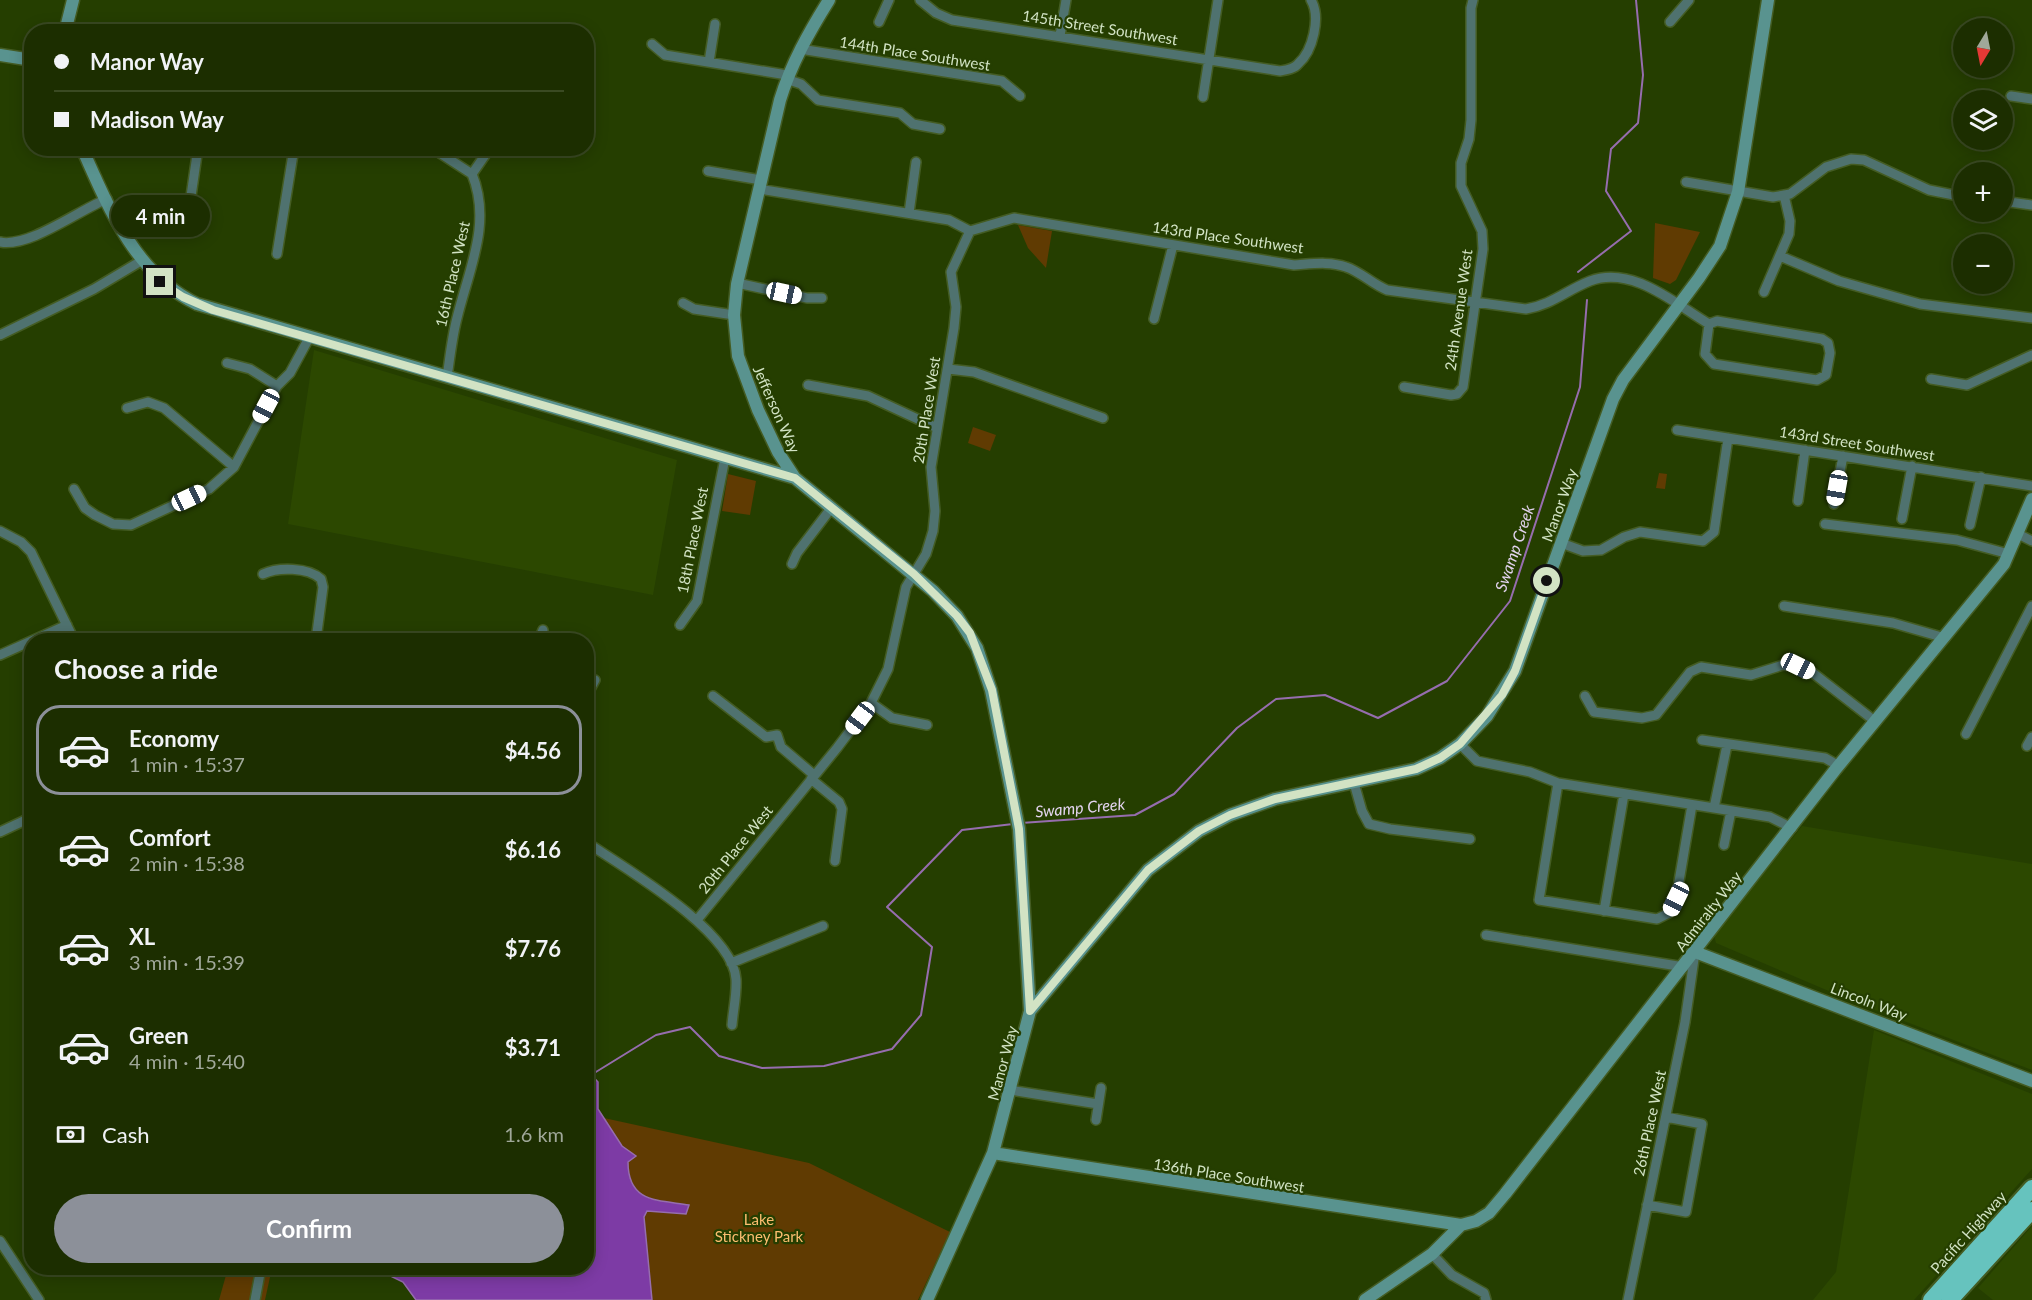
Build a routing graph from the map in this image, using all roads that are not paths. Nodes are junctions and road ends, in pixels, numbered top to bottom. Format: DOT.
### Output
graph roads {
  1 [pos="73,0"];
  2 [pos="830,0"];
  3 [pos="889,0"];
  4 [pos="920,0"];
  5 [pos="1066,0"];
  6 [pos="1218,0"];
  7 [pos="1311,0"];
  8 [pos="1473,0"];
  9 [pos="1689,0"];
  10 [pos="1768,0"];
  11 [pos="879,22"];
  12 [pos="1670,22"];
  13 [pos="67,24"];
  14 [pos="715,24"];
  15 [pos="1060,36"];
  16 [pos="652,44"];
  17 [pos="800,49"];
  18 [pos="0,55"];
  19 [pos="24,59"];
  20 [pos="1209,60"];
  21 [pos="709,62"];
  22 [pos="787,77"];
  23 [pos="1020,96"];
  24 [pos="2013,96"];
  25 [pos="1203,97"];
  26 [pos="2032,99"];
  27 [pos="940,129"];
  28 [pos="88,156"];
  29 [pos="197,156"];
  30 [pos="293,156"];
  31 [pos="444,156"];
  32 [pos="484,156"];
  33 [pos="916,162"];
  34 [pos="708,171"];
  35 [pos="472,174"];
  36 [pos="1686,182"];
  37 [pos="760,184"];
  38 [pos="1738,192"];
  39 [pos="1953,194"];
  40 [pos="1784,195"];
  41 [pos="107,199"];
  42 [pos="2013,202"];
  43 [pos="2032,204"];
  44 [pos="909,213"];
  45 [pos="196,220"];
  46 [pos="970,231"];
  47 [pos="0,242"];
  48 [pos="1173,245"];
  49 [pos="277,254"];
  50 [pos="1780,256"];
  51 [pos="141,261"];
  52 [pos="737,283"];
  53 [pos="1764,292"];
  54 [pos="822,298"];
  55 [pos="683,303"];
  56 [pos="1475,303"];
  57 [pos="1678,305"];
  58 [pos="734,315"];
  59 [pos="2032,318"];
  60 [pos="1154,319"];
  61 [pos="1709,324"];
  62 [pos="0,335"];
  63 [pos="309,338"];
  64 [pos="2032,355"];
  65 [pos="227,363"];
  66 [pos="948,369"];
  67 [pos="447,377"];
  68 [pos="1931,379"];
  69 [pos="808,385"];
  70 [pos="277,386"];
  71 [pos="1404,387"];
  72 [pos="127,408"];
  73 [pos="1103,418"];
  74 [pos="937,428"];
  75 [pos="1677,430"];
  76 [pos="1728,438"];
  77 [pos="1804,450"];
  78 [pos="1843,456"];
  79 [pos="725,458"];
  80 [pos="1912,466"];
  81 [pos="234,467"];
  82 [pos="1981,477"];
  83 [pos="795,478"];
  84 [pos="2032,486"];
  85 [pos="74,489"];
  86 [pos="2032,499"];
  87 [pos="1798,501"];
  88 [pos="1834,504"];
  89 [pos="832,507"];
  90 [pos="1902,519"];
  91 [pos="1825,524"];
  92 [pos="1970,525"];
  93 [pos="2,531"];
  94 [pos="2018,534"];
  95 [pos="2032,541"];
  96 [pos="1561,543"];
  97 [pos="2009,554"];
  98 [pos="792,564"];
  99 [pos="263,574"];
  100 [pos="914,574"];
  101 [pos="1784,606"];
  102 [pos="2032,606"];
  103 [pos="67,625"];
  104 [pos="680,625"];
  105 [pos="543,630"];
  106 [pos="49,633"];
  107 [pos="71,633"];
  108 [pos="317,633"];
  109 [pos="542,633"];
  110 [pos="1945,638"];
  111 [pos="24,644"];
  112 [pos="0,655"];
  113 [pos="713,696"];
  114 [pos="1585,696"];
  115 [pos="872,703"];
  116 [pos="1876,722"];
  117 [pos="927,725"];
  118 [pos="1966,734"];
  119 [pos="1702,740"];
  120 [pos="1460,744"];
  121 [pos="1727,745"];
  122 [pos="1839,766"];
  123 [pos="812,777"];
  124 [pos="1354,783"];
  125 [pos="1557,783"];
  126 [pos="1624,794"];
  127 [pos="1692,805"];
  128 [pos="1714,808"];
  129 [pos="1731,811"];
  130 [pos="24,821"];
  131 [pos="1792,828"];
  132 [pos="0,832"];
  133 [pos="1470,839"];
  134 [pos="1724,845"];
  135 [pos="594,848"];
  136 [pos="835,861"];
  137 [pos="1604,911"];
  138 [pos="697,920"];
  139 [pos="823,926"];
  140 [pos="1486,936"];
  141 [pos="1695,952"];
  142 [pos="731,963"];
  143 [pos="1684,967"];
  144 [pos="1030,1011"];
  145 [pos="732,1025"];
  146 [pos="2032,1081"];
  147 [pos="1101,1088"];
  148 [pos="1010,1090"];
  149 [pos="1098,1104"];
  150 [pos="1665,1116"];
  151 [pos="1096,1120"];
  152 [pos="993,1154"];
  153 [pos="2032,1188"];
  154 [pos="1647,1205"];
  155 [pos="2032,1210"];
  156 [pos="2000,1223"];
  157 [pos="1461,1225"];
  158 [pos="0,1241"];
  159 [pos="4,1254"];
  160 [pos="1432,1254"];
  161 [pos="1983,1265"];
  162 [pos="260,1275"];
  163 [pos="39,1300"];
  164 [pos="255,1300"];
  165 [pos="927,1300"];
  166 [pos="1365,1300"];
  167 [pos="1486,1300"];
  168 [pos="1628,1300"];
  169 [pos="1931,1300"];
  170 [pos="1950,1300"];
  1 -- 13 [label="street"];
  2 -- 17 [label="street, Jefferson Way"];
  3 -- 11 [label="street"];
  4 -- 15 [label="street, 145th Street Southwest"];
  5 -- 15 [label="street"];
  6 -- 20 [label="street"];
  7 -- 20 [label="street, 145th Street Southwest"];
  8 -- 56 [label="street, 24th Avenue West"];
  9 -- 12 [label="street"];
  10 -- 38 [label="street, Manor Way"];
  14 -- 21 [label="street"];
  15 -- 20 [label="street, 145th Street Southwest"];
  16 -- 21 [label="street"];
  17 -- 22 [label="street, Jefferson Way"];
  17 -- 23 [label="street, 144th Place Southwest"];
  18 -- 19 [label="street"];
  20 -- 25 [label="street"];
  21 -- 22 [label="street"];
  22 -- 27 [label="street"];
  22 -- 37 [label="street, Jefferson Way"];
  24 -- 26 [label="street"];
  28 -- 41 [label="street"];
  29 -- 45 [label="street"];
  30 -- 49 [label="street"];
  31 -- 35 [label="street"];
  32 -- 35 [label="street"];
  33 -- 44 [label="street"];
  34 -- 37 [label="street"];
  35 -- 67 [label="street, 16th Place West"];
  36 -- 38 [label="street"];
  37 -- 44 [label="street"];
  37 -- 52 [label="street, Jefferson Way"];
  38 -- 40 [label="street"];
  38 -- 57 [label="street, Manor Way"];
  39 -- 40 [label="street"];
  40 -- 50 [label="street"];
  41 -- 47 [label="street"];
  41 -- 51 [label="street"];
  42 -- 43 [label="street"];
  44 -- 46 [label="street"];
  46 -- 48 [label="street, 143rd Place Southwest"];
  46 -- 66 [label="street, 20th Place West"];
  48 -- 56 [label="street, 143rd Place Southwest"];
  48 -- 60 [label="street"];
  50 -- 53 [label="street"];
  50 -- 59 [label="street"];
  51 -- 62 [label="street"];
  51 -- 63 [label="street"];
  52 -- 54 [label="street"];
  52 -- 58 [label="street, Jefferson Way"];
  55 -- 58 [label="street"];
  56 -- 57 [label="street, 143rd Place Southwest"];
  56 -- 71 [label="street, 24th Avenue West"];
  57 -- 61 [label="street, 143rd Place Southwest"];
  57 -- 96 [label="street, Manor Way"];
  58 -- 83 [label="street, Jefferson Way"];
  61 -- 61 [label="street"];
  63 -- 67 [label="street"];
  63 -- 70 [label="street"];
  64 -- 68 [label="street"];
  65 -- 70 [label="street"];
  66 -- 73 [label="street"];
  66 -- 74 [label="street, 20th Place West"];
  67 -- 79 [label="street"];
  69 -- 74 [label="street"];
  70 -- 81 [label="street"];
  72 -- 81 [label="street"];
  74 -- 100 [label="street, 20th Place West"];
  75 -- 76 [label="street, 143rd Street Southwest"];
  76 -- 77 [label="street, 143rd Street Southwest"];
  76 -- 96 [label="street"];
  77 -- 78 [label="street, 143rd Street Southwest"];
  77 -- 87 [label="street"];
  78 -- 80 [label="street, 143rd Street Southwest"];
  78 -- 88 [label="street"];
  79 -- 83 [label="street"];
  79 -- 104 [label="street, 18th Place West"];
  80 -- 82 [label="street, 143rd Street Southwest"];
  80 -- 90 [label="street"];
  81 -- 85 [label="street"];
  82 -- 84 [label="street, 143rd Street Southwest"];
  82 -- 92 [label="street"];
  83 -- 89 [label="street, Jefferson Way"];
  86 -- 94 [label="street, Admiralty Way"];
  89 -- 98 [label="street"];
  89 -- 100 [label="street, Jefferson Way"];
  91 -- 97 [label="street"];
  93 -- 103 [label="street"];
  94 -- 95 [label="street"];
  94 -- 97 [label="street, Admiralty Way"];
  96 -- 120 [label="street, Manor Way"];
  97 -- 110 [label="street, Admiralty Way"];
  99 -- 108 [label="street"];
  100 -- 115 [label="street, 20th Place West"];
  100 -- 144 [label="street, Jefferson Way"];
  101 -- 110 [label="street"];
  102 -- 118 [label="street"];
  103 -- 106 [label="street"];
  103 -- 107 [label="street"];
  105 -- 109 [label="street"];
  110 -- 116 [label="street, Admiralty Way"];
  111 -- 112 [label="street"];
  113 -- 123 [label="street"];
  114 -- 116 [label="street"];
  115 -- 117 [label="street"];
  115 -- 123 [label="street, 20th Place West"];
  116 -- 122 [label="street, Admiralty Way"];
  119 -- 121 [label="street"];
  120 -- 124 [label="street, Manor Way"];
  120 -- 125 [label="street"];
  121 -- 122 [label="street"];
  121 -- 128 [label="street"];
  122 -- 131 [label="street, Admiralty Way"];
  123 -- 136 [label="street"];
  123 -- 138 [label="street, 20th Place West"];
  124 -- 133 [label="street"];
  124 -- 144 [label="street, Manor Way"];
  125 -- 126 [label="street"];
  125 -- 137 [label="street"];
  126 -- 127 [label="street"];
  126 -- 137 [label="street"];
  127 -- 128 [label="street"];
  127 -- 137 [label="street"];
  128 -- 129 [label="street"];
  129 -- 131 [label="street"];
  129 -- 134 [label="street"];
  130 -- 132 [label="street"];
  131 -- 141 [label="street, Admiralty Way"];
  135 -- 138 [label="street"];
  138 -- 142 [label="street"];
  139 -- 142 [label="street"];
  140 -- 143 [label="street"];
  141 -- 143 [label="street, Admiralty Way"];
  141 -- 146 [label="street, Lincoln Way"];
  141 -- 150 [label="street, 26th Place West"];
  142 -- 145 [label="street"];
  143 -- 157 [label="street, Admiralty Way"];
  144 -- 148 [label="street, Manor Way"];
  147 -- 149 [label="street"];
  148 -- 149 [label="street"];
  148 -- 152 [label="street, Manor Way"];
  149 -- 151 [label="street"];
  150 -- 154 [label="street, 26th Place West"];
  150 -- 154 [label="street"];
  152 -- 157 [label="street, 136th Place Southwest"];
  152 -- 165 [label="street, Manor Way"];
  153 -- 156 [label="highway, Pacific Highway"];
  154 -- 168 [label="street, 26th Place West"];
  155 -- 161 [label="highway"];
  156 -- 161 [label="highway"];
  156 -- 169 [label="highway, Pacific Highway"];
  157 -- 160 [label="street, Admiralty Way"];
  158 -- 159 [label="street"];
  159 -- 163 [label="street"];
  160 -- 166 [label="street, Admiralty Way"];
  160 -- 167 [label="street"];
  161 -- 170 [label="highway"];
  162 -- 164 [label="street"];
}
